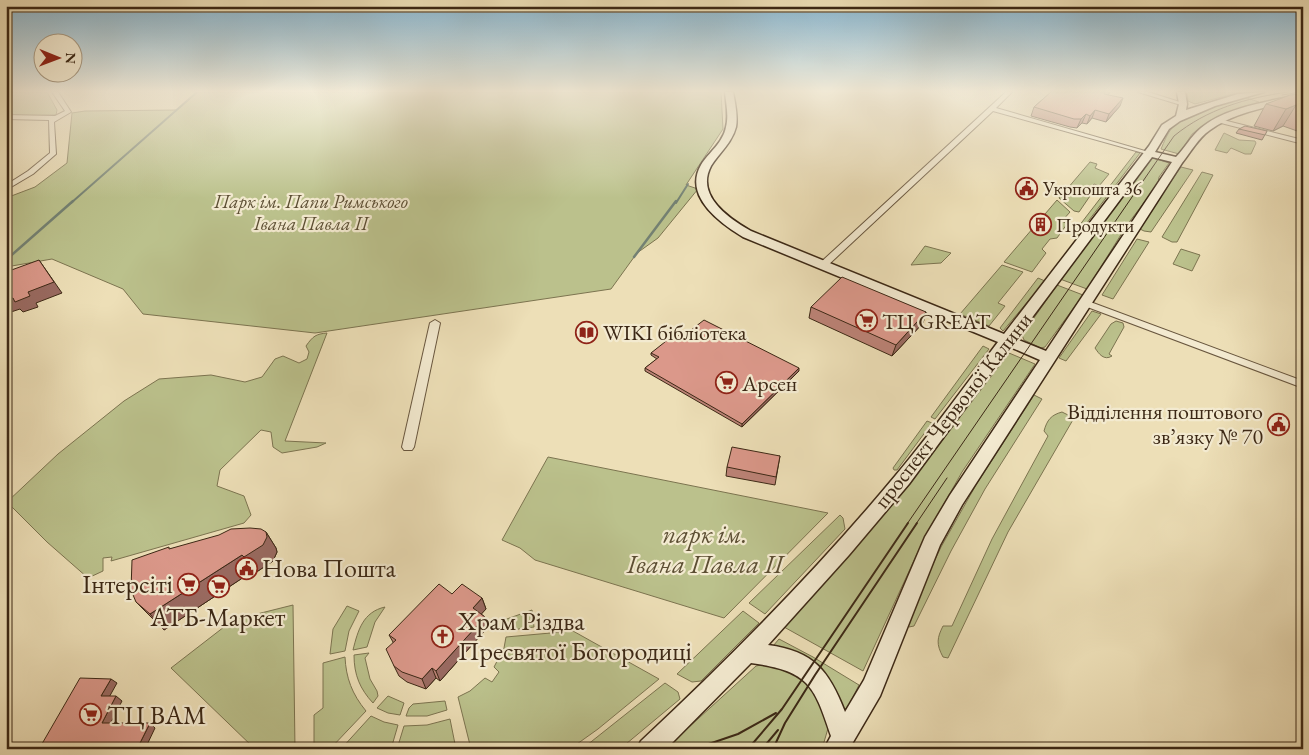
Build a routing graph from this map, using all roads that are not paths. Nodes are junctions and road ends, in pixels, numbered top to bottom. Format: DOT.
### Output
graph roads {
  1 [pos="51,127"];
  2 [pos="731,127"];
  3 [pos="970,127"];
  4 [pos="1058,127"];
  5 [pos="1166,127"];
  6 [pos="1208,127"];
  7 [pos="1242,127"];
  8 [pos="1303,142"];
  9 [pos="1149,153"];
  10 [pos="1178,161"];
  11 [pos="6,188"];
  12 [pos="823,265"];
  13 [pos="1086,303"];
  14 [pos="435,323"];
  15 [pos="1009,341"];
  16 [pos="1050,358"];
  17 [pos="1303,385"];
  18 [pos="408,447"];
  19 [pos="749,652"];
  20 [pos="840,744"];
  21 [pos="649,749"];
  1 -- 11 [label="street"];
  2 -- 12 [label="main road"];
  3 -- 12 [label="street"];
  4 -- 9 [label="street"];
  5 -- 9 [label="main road, проспект Червоної Калини"];
  6 -- 10 [label="main road, проспект Червоної Калини"];
  7 -- 8 [label="street"];
  9 -- 10 [label="main road"];
  9 -- 15 [label="main road, проспект Червоної Калини"];
  10 -- 13 [label="main road, проспект Червоної Калини"];
  12 -- 15 [label="main road"];
  13 -- 16 [label="main road, проспект Червоної Калини"];
  13 -- 17 [label="street"];
  14 -- 18 [label="street"];
  15 -- 16 [label="main road"];
  15 -- 19 [label="main road, проспект Червоної Калини"];
  16 -- 20 [label="main road, проспект Червоної Калини"];
  19 -- 20 [label="main road"];
  19 -- 21 [label="main road, проспект Червоної Калини"];
}
